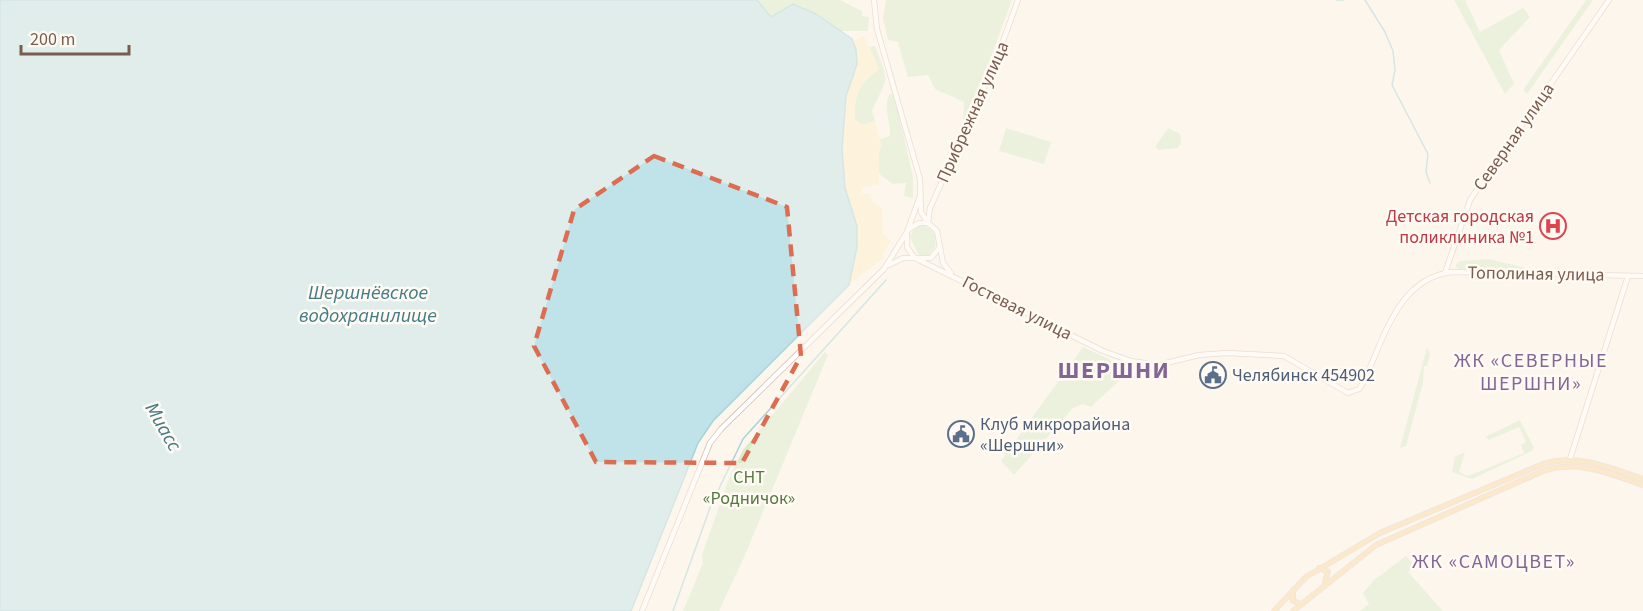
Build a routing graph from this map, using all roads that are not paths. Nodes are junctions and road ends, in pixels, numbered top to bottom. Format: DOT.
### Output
graph roads {
  1 [pos="873,0"];
  2 [pos="1018,0"];
  3 [pos="1609,0"];
  4 [pos="920,196"];
  5 [pos="928,223"];
  6 [pos="908,231"];
  7 [pos="940,245"];
  8 [pos="916,259"];
  9 [pos="884,269"];
  10 [pos="1444,273"];
  11 [pos="953,275"];
  12 [pos="1628,276"];
  13 [pos="1643,276"];
  14 [pos="1570,459"];
  15 [pos="1570,465"];
  16 [pos="1643,479"];
  17 [pos="1643,485"];
  18 [pos="1318,568"];
  19 [pos="1324,585"];
  20 [pos="1294,588"];
  21 [pos="1301,604"];
  22 [pos="642,611"];
  23 [pos="1274,611"];
  24 [pos="1293,611"];
  1 -- 4 [label="main road"];
  2 -- 5 [label="main road, Прибрежная улица"];
  3 -- 10 [label="main road, Северная улица"];
  4 -- 5 [label="main road"];
  4 -- 6 [label="main road"];
  5 -- 6 [label="main road"];
  5 -- 7 [label="main road"];
  6 -- 8 [label="main road"];
  6 -- 9 [label="main road"];
  7 -- 8 [label="main road"];
  7 -- 11 [label="main road, Гостевая улица"];
  8 -- 9 [label="main road"];
  8 -- 11 [label="main road, Гостевая улица"];
  9 -- 22 [label="main road"];
  10 -- 11 [label="main road, Гостевая улица"];
  10 -- 12 [label="main road, Тополиная улица"];
  12 -- 13 [label="main road, Тополиная улица"];
  12 -- 14 [label="main road"];
  14 -- 15 [label="main road"];
  14 -- 16 [label="main road"];
  14 -- 18 [label="main road"];
  15 -- 17 [label="main road"];
  15 -- 19 [label="main road"];
  18 -- 19 [label="main road"];
  18 -- 20 [label="main road"];
  19 -- 21 [label="main road"];
  20 -- 21 [label="main road"];
  20 -- 23 [label="main road"];
  21 -- 24 [label="main road"];
}
